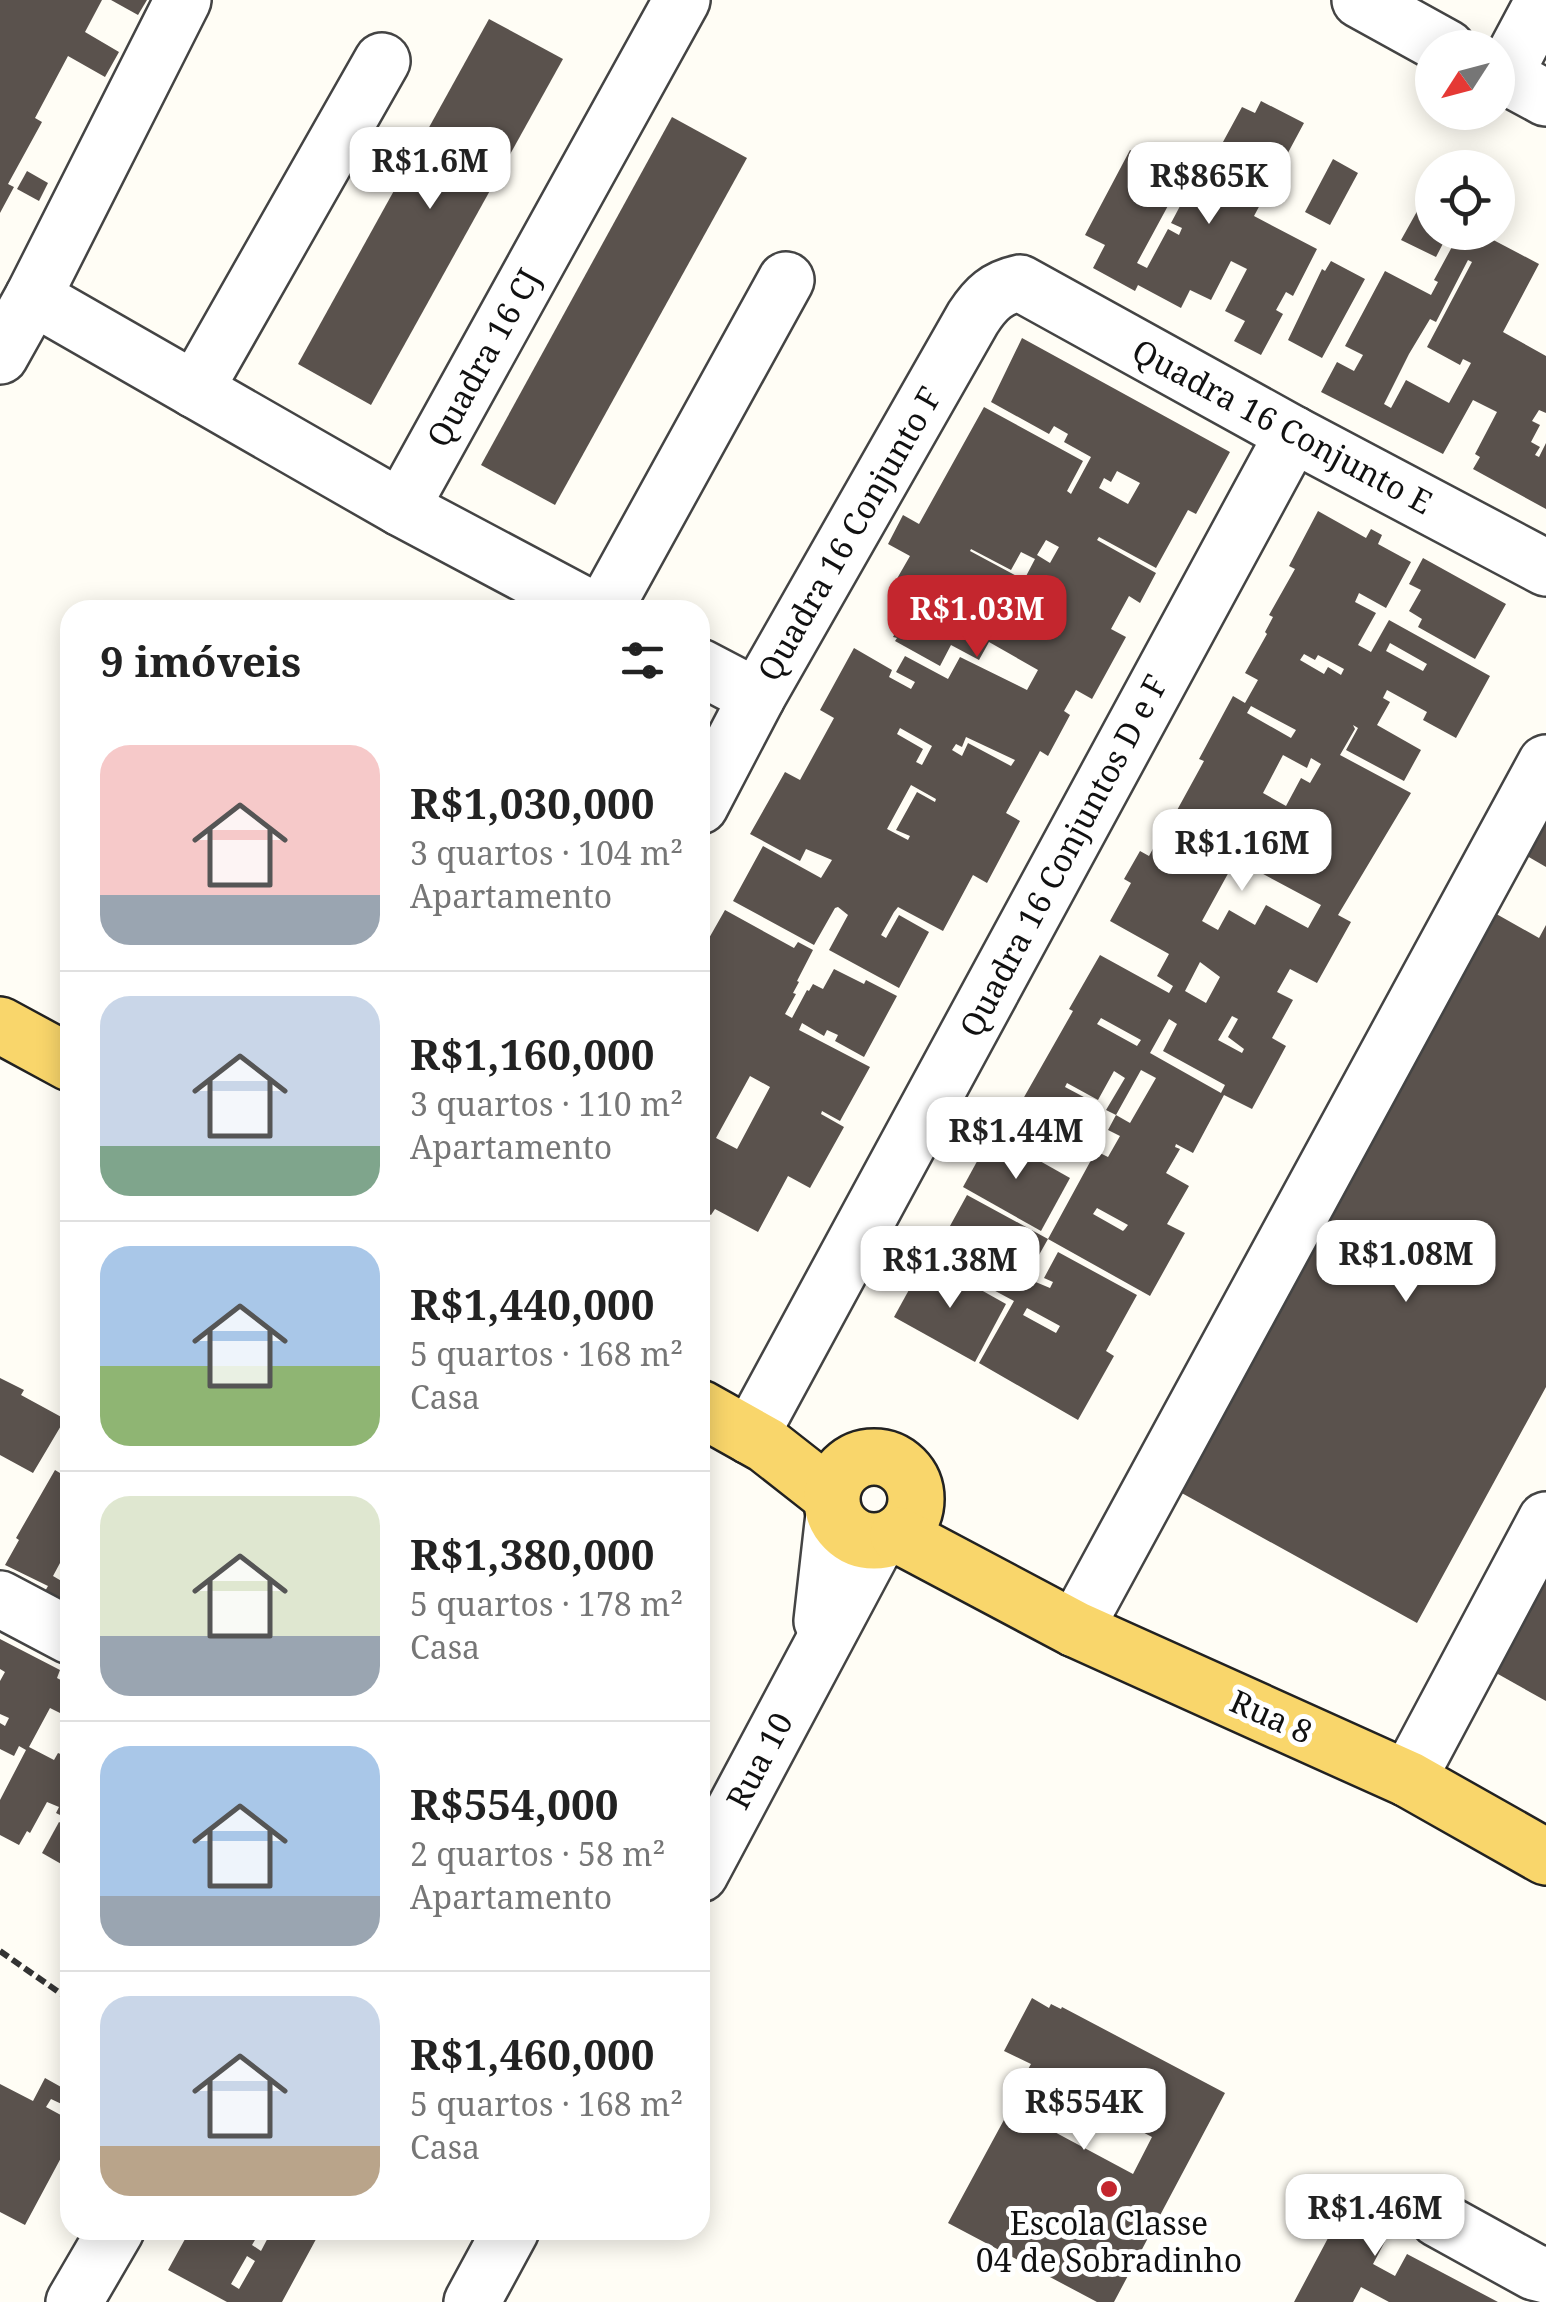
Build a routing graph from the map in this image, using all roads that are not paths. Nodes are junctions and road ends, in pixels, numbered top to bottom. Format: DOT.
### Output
graph roads {
  1 [pos="182,0"];
  2 [pos="682,0"];
  3 [pos="1360,0"];
  4 [pos="1544,0"];
  5 [pos="1415,30"];
  6 [pos="382,61"];
  7 [pos="1516,82"];
  8 [pos="786,280"];
  9 [pos="1020,283"];
  10 [pos="34,297"];
  11 [pos="0,356"];
  12 [pos="196,390"];
  13 [pos="1293,434"];
  14 [pos="401,508"];
  15 [pos="1546,568"];
  16 [pos="574,600"];
  17 [pos="610,600"];
  18 [pos="710,671"];
  19 [pos="757,697"];
  20 [pos="1546,762"];
  21 [pos="710,787"];
  22 [pos="0,1025"];
  23 [pos="60,1058"];
  24 [pos="710,1414"];
  25 [pos="758,1440"];
  26 [pos="868,1507"];
  27 [pos="1546,1520"];
  28 [pos="0,1599"];
  29 [pos="1075,1629"];
  30 [pos="60,1631"];
  31 [pos="1408,1779"];
  32 [pos="710,1855"];
  33 [pos="1546,1858"];
  34 [pos="1438,2219"];
  35 [pos="110,2240"];
  36 [pos="500,2240"];
  37 [pos="1546,2275"];
  38 [pos="74,2302"];
  39 [pos="472,2302"];
  1 -- 10 [label="street"];
  2 -- 14 [label="street, Quadra 16 CJ"];
  3 -- 5 [label="street"];
  4 -- 7 [label="street"];
  6 -- 12 [label="street"];
  8 -- 17 [label="street"];
  9 -- 13 [label="street, Quadra 16 Conjunto E"];
  9 -- 19 [label="street, Quadra 16 Conjunto F"];
  10 -- 11 [label="street"];
  10 -- 12 [label="street"];
  12 -- 14 [label="street"];
  13 -- 15 [label="street, Quadra 16 Conjunto E"];
  13 -- 25 [label="street, Quadra 16 Conjuntos D e F"];
  14 -- 16 [label="street"];
  18 -- 19 [label="street"];
  19 -- 21 [label="street, Quadra 16 Conjunto F"];
  20 -- 29 [label="street"];
  22 -- 23 [label="main road"];
  24 -- 25 [label="main road, Rua 8"];
  25 -- 26 [label="main road, Rua 8"];
  26 -- 29 [label="main road, Rua 8"];
  26 -- 32 [label="street, Rua 10"];
  27 -- 31 [label="street"];
  28 -- 30 [label="street"];
  29 -- 31 [label="main road, Rua 8"];
  31 -- 33 [label="main road, Rua 8"];
  34 -- 37 [label="street"];
  35 -- 38 [label="street"];
  36 -- 39 [label="street"];
}
